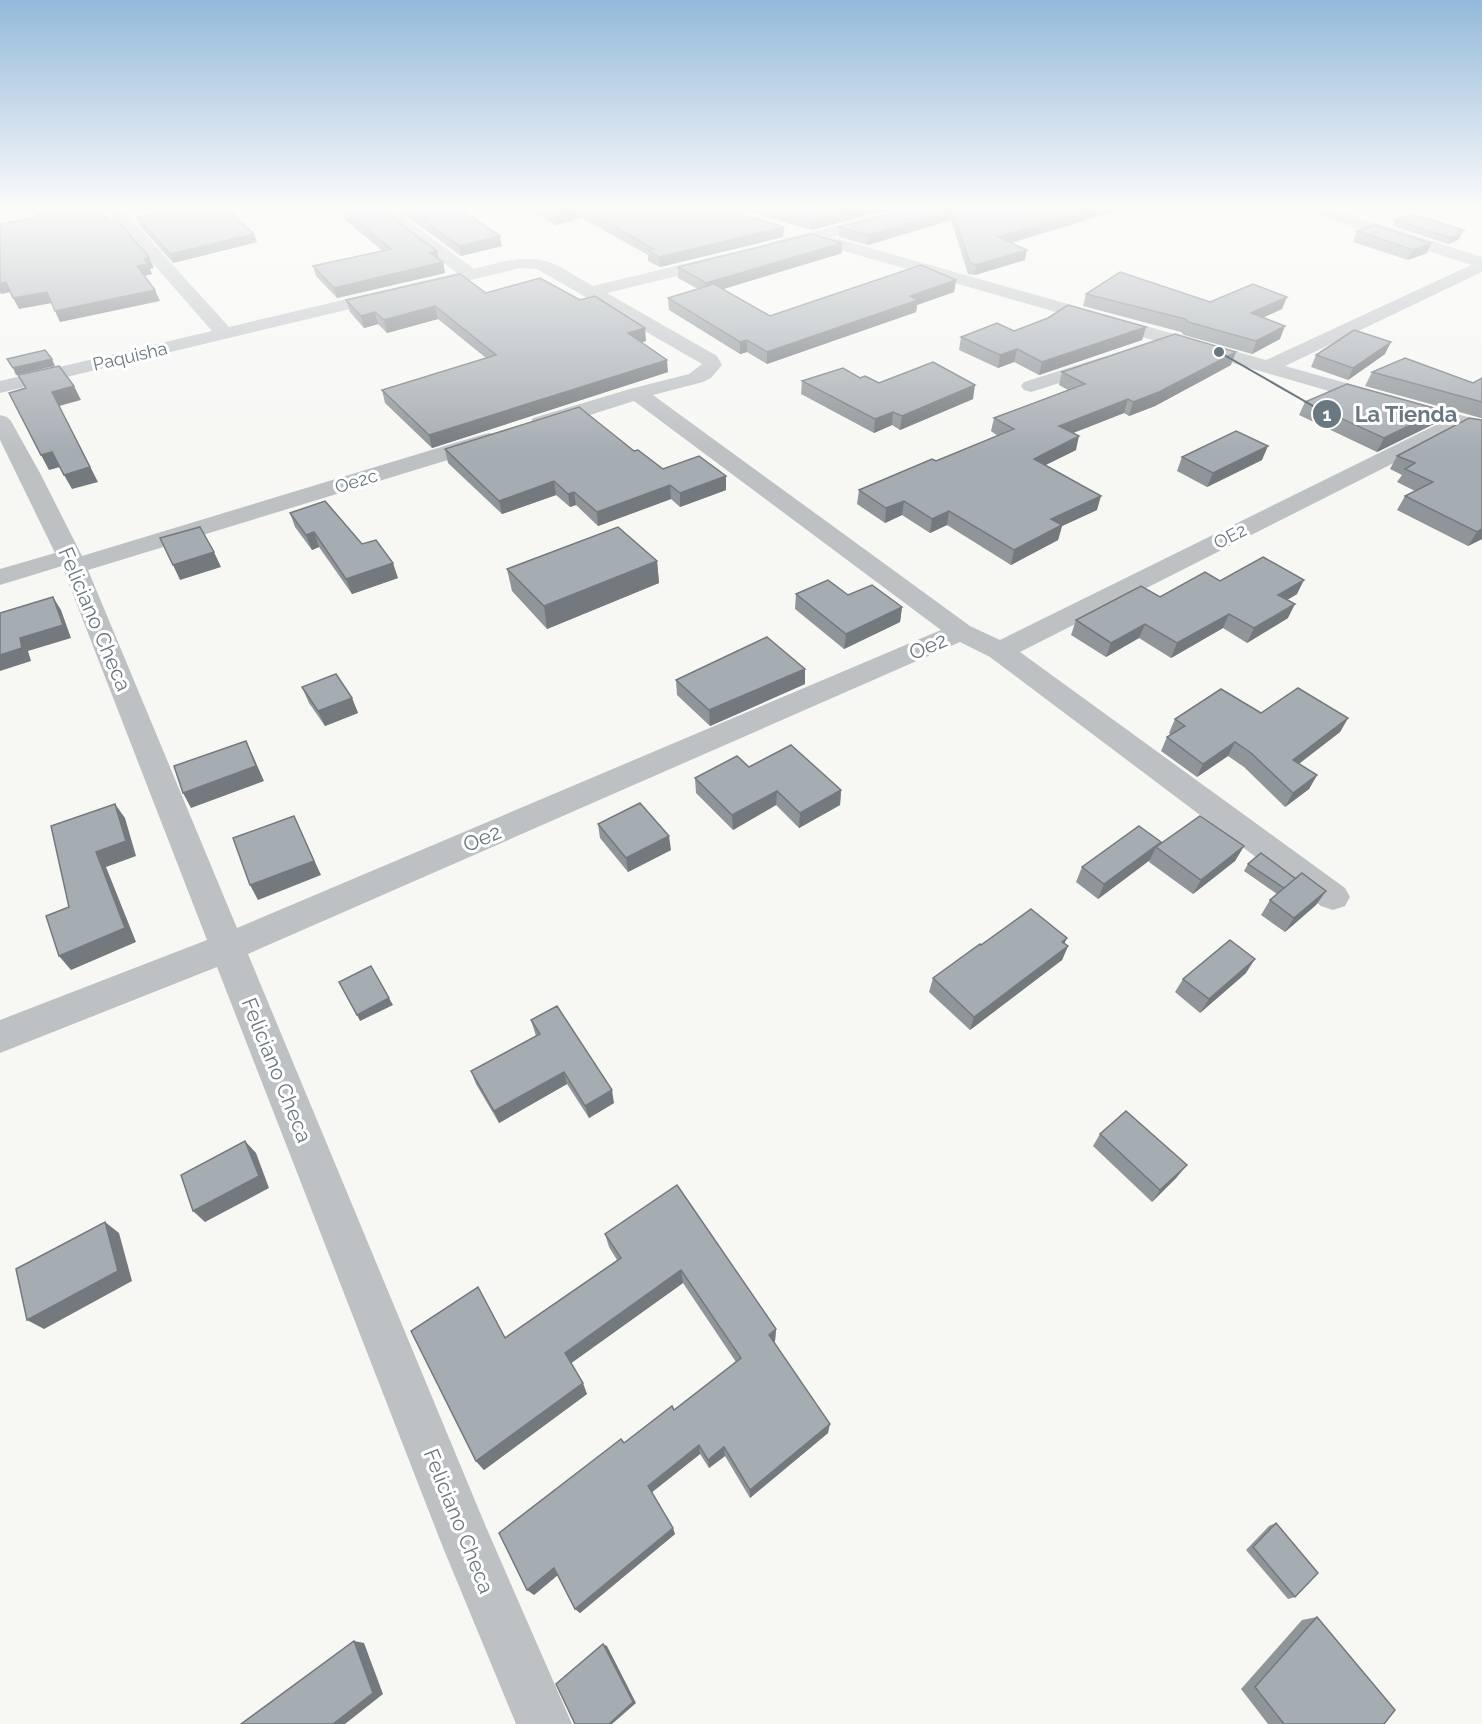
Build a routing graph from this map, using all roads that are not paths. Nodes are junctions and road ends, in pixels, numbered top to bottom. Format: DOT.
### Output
graph roads {
  1 [pos="187,290"];
  2 [pos="402,290"];
  3 [pos="587,290"];
  4 [pos="597,290"];
  5 [pos="1004,290"];
  6 [pos="1428,290"];
  7 [pos="591,292"];
  8 [pos="225,333"];
  9 [pos="1174,338"];
  10 [pos="1140,350"];
  11 [pos="1118,358"];
  12 [pos="1269,366"];
  13 [pos="1031,386"];
  14 [pos="0,387"];
  15 [pos="637,393"];
  16 [pos="0,421"];
  17 [pos="1471,425"];
  18 [pos="72,561"];
  19 [pos="0,577"];
  20 [pos="961,632"];
  21 [pos="1000,651"];
  22 [pos="1333,897"];
  23 [pos="228,946"];
  24 [pos="0,1037"];
  25 [pos="544,1724"];
  1 -- 8 [label="street"];
  2 -- 8 [label="street, Paquisha"];
  3 -- 7 [label="street, Paquisha"];
  4 -- 7 [label="street"];
  5 -- 9 [label="street"];
  6 -- 12 [label="street"];
  7 -- 15 [label="street, Paquisha"];
  8 -- 14 [label="street, Paquisha"];
  9 -- 10 [label="street"];
  9 -- 12 [label="street"];
  11 -- 13 [label="street"];
  12 -- 17 [label="street"];
  15 -- 18 [label="street, Oe2c"];
  15 -- 20 [label="street"];
  16 -- 18 [label="street, Feliciano Checa"];
  17 -- 21 [label="street, OE2"];
  18 -- 19 [label="street, Oe2c"];
  18 -- 23 [label="street, Feliciano Checa"];
  20 -- 21 [label="street"];
  20 -- 23 [label="street, Oe2"];
  21 -- 22 [label="street"];
  23 -- 24 [label="street, Oe2"];
  23 -- 25 [label="street, Feliciano Checa"];
}
